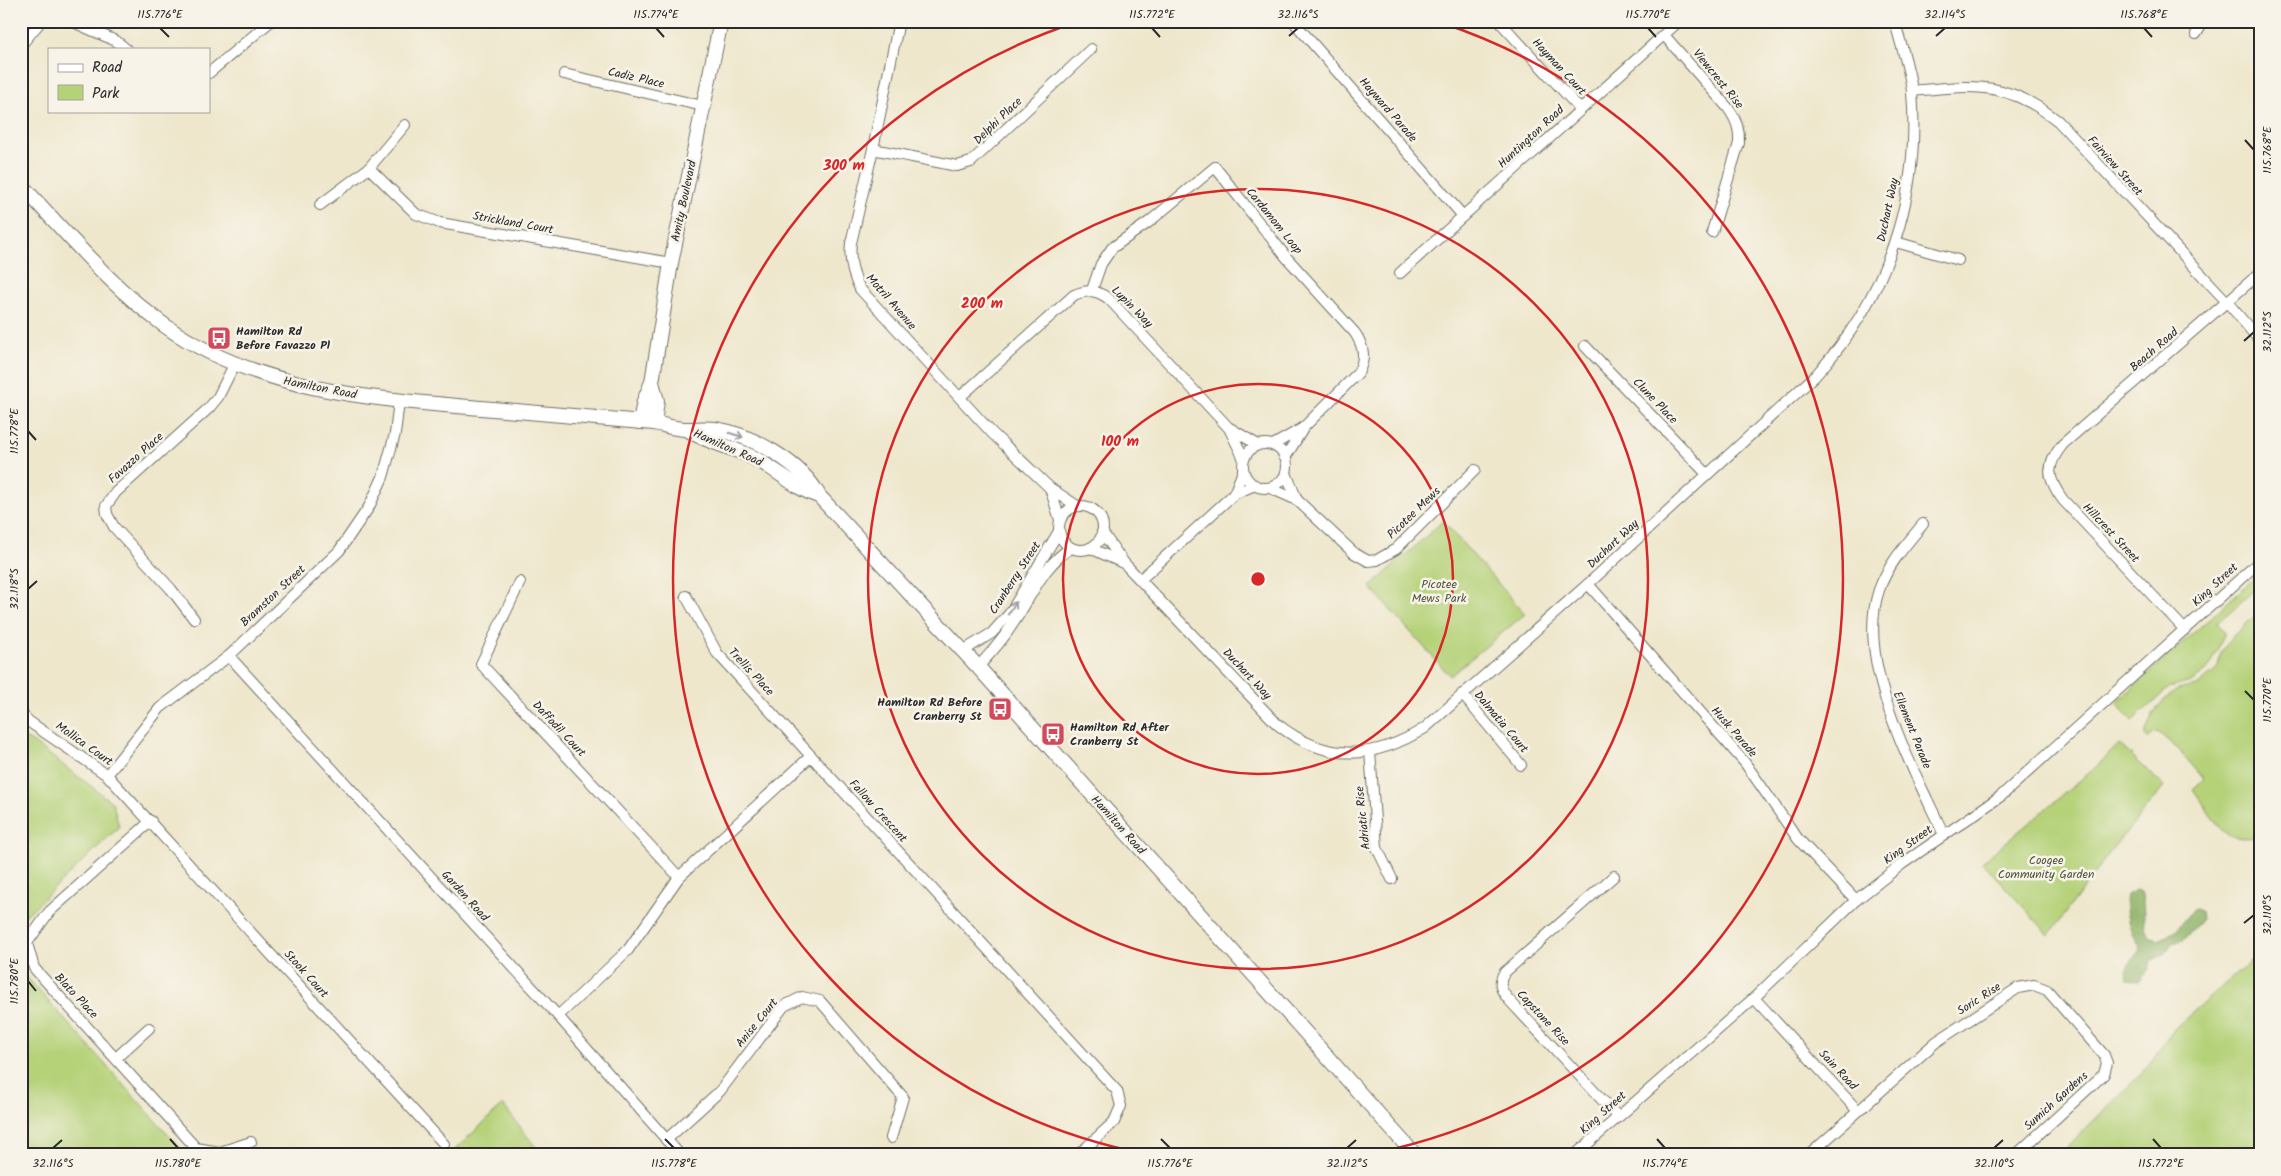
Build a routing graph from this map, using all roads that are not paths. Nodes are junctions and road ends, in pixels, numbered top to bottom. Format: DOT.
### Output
graph roads {
  1 [pos="41,21"];
  2 [pos="71,21"];
  3 [pos="271,21"];
  4 [pos="722,21"];
  5 [pos="899,21"];
  6 [pos="1293,21"];
  7 [pos="1499,21"];
  8 [pos="1679,21"];
  9 [pos="1895,21"];
  10 [pos="2204,21"];
  11 [pos="1664,34"];
  12 [pos="2196,34"];
  13 [pos="21,46"];
  14 [pos="125,48"];
  15 [pos="1091,48"];
  16 [pos="210,72"];
  17 [pos="564,74"];
  18 [pos="1912,91"];
  19 [pos="703,106"];
  20 [pos="1580,108"];
  21 [pos="405,125"];
  22 [pos="873,149"];
  23 [pos="369,168"];
  24 [pos="21,185"];
  25 [pos="320,205"];
  26 [pos="1463,216"];
  27 [pos="1712,232"];
  28 [pos="1896,242"];
  29 [pos="1958,260"];
  30 [pos="671,263"];
  31 [pos="1400,273"];
  32 [pos="2260,273"];
  33 [pos="1092,290"];
  34 [pos="2228,303"];
  35 [pos="2260,341"];
  36 [pos="1585,346"];
  37 [pos="235,363"];
  38 [pos="652,382"];
  39 [pos="960,397"];
  40 [pos="399,401"];
  41 [pos="640,422"];
  42 [pos="654,424"];
  43 [pos="1228,427"];
  44 [pos="1304,427"];
  45 [pos="688,430"];
  46 [pos="756,442"];
  47 [pos="2063,444"];
  48 [pos="1258,445"];
  49 [pos="1273,445"];
  50 [pos="749,455"];
  51 [pos="1285,458"];
  52 [pos="1244,459"];
  53 [pos="1475,470"];
  54 [pos="1243,471"];
  55 [pos="1286,473"];
  56 [pos="1707,474"];
  57 [pos="1255,485"];
  58 [pos="1050,488"];
  59 [pos="1270,488"];
  60 [pos="1234,494"];
  61 [pos="820,496"];
  62 [pos="1297,500"];
  63 [pos="1077,506"];
  64 [pos="1060,520"];
  65 [pos="1923,524"];
  66 [pos="1059,531"];
  67 [pos="1102,532"];
  68 [pos="1071,548"];
  69 [pos="1090,548"];
  70 [pos="2260,561"];
  71 [pos="1124,563"];
  72 [pos="1141,579"];
  73 [pos="520,582"];
  74 [pos="1588,584"];
  75 [pos="686,596"];
  76 [pos="194,619"];
  77 [pos="2185,630"];
  78 [pos="962,651"];
  79 [pos="229,656"];
  80 [pos="978,668"];
  81 [pos="1462,694"];
  82 [pos="21,713"];
  83 [pos="1370,752"];
  84 [pos="811,756"];
  85 [pos="1521,765"];
  86 [pos="107,775"];
  87 [pos="150,821"];
  88 [pos="1944,835"];
  89 [pos="1614,876"];
  90 [pos="679,877"];
  91 [pos="1392,879"];
  92 [pos="1856,900"];
  93 [pos="1754,998"];
  94 [pos="558,1016"];
  95 [pos="149,1028"];
  96 [pos="116,1058"];
  97 [pos="2107,1063"];
  98 [pos="1858,1110"];
  99 [pos="1618,1117"];
  100 [pos="891,1138"];
  101 [pos="666,1140"];
  102 [pos="251,1142"];
  103 [pos="444,1144"];
  104 [pos="680,1155"];
  105 [pos="1078,1155"];
  106 [pos="1415,1155"];
  107 [pos="1575,1155"];
  108 [pos="1809,1155"];
  109 [pos="2016,1155"];
  1 -- 13 [label="street"];
  2 -- 14 [label="street"];
  3 -- 16 [label="street"];
  4 -- 19 [label="main road, Amity Boulevard"];
  5 -- 22 [label="street, Motril Avenue"];
  6 -- 26 [label="street, Hayward Parade"];
  7 -- 20 [label="street, Hayman Court"];
  8 -- 11 [label="street, Huntington Road"];
  9 -- 18 [label="street, Duchart Way"];
  10 -- 12 [label="street"];
  11 -- 20 [label="street, Huntington Road"];
  11 -- 27 [label="street, Viewcrest Rise"];
  15 -- 22 [label="street, Delphi Place"];
  17 -- 19 [label="street, Cadiz Place"];
  18 -- 28 [label="street, Duchart Way"];
  18 -- 34 [label="street, Fairview Street"];
  19 -- 30 [label="main road, Amity Boulevard"];
  20 -- 26 [label="street, Huntington Road"];
  21 -- 23 [label="street"];
  22 -- 39 [label="street, Motril Avenue"];
  23 -- 25 [label="street"];
  23 -- 30 [label="street, Strickland Court"];
  24 -- 37 [label="main road, Hamilton Road"];
  26 -- 31 [label="street, Huntington Road"];
  28 -- 29 [label="street"];
  28 -- 56 [label="street, Duchart Way"];
  30 -- 38 [label="main road, Amity Boulevard"];
  32 -- 34 [label="street, Beach Road"];
  33 -- 39 [label="street, Lupin Way"];
  33 -- 43 [label="street, Lupin Way"];
  33 -- 44 [label="street, Cardamom Loop"];
  34 -- 35 [label="street, Fairview Street"];
  34 -- 47 [label="street, Beach Road"];
  36 -- 56 [label="street, Clune Place"];
  37 -- 40 [label="main road, Hamilton Road"];
  37 -- 76 [label="street, Favazzo Place"];
  38 -- 41 [label="main road, Amity Boulevard"];
  38 -- 42 [label="main road, Amity Boulevard"];
  39 -- 58 [label="street, Motril Avenue"];
  40 -- 41 [label="main road, Hamilton Road"];
  40 -- 79 [label="street, Bramston Street"];
  41 -- 42 [label="main road, Hamilton Road"];
  42 -- 45 [label="main road, Hamilton Road"];
  43 -- 48 [label="street, Lupin Way"];
  43 -- 52 [label="street, Lupin Way"];
  44 -- 49 [label="street, Cardamom Loop"];
  44 -- 51 [label="street, Cardamom Loop"];
  45 -- 46 [label="main road, Hamilton Road, one-way"];
  45 -- 50 [label="main road, Hamilton Road"];
  46 -- 50 [label="main road"];
  46 -- 61 [label="main road, Hamilton Road"];
  47 -- 77 [label="street, Hillcrest Street"];
  48 -- 49 [label="street"];
  48 -- 52 [label="street"];
  49 -- 51 [label="street"];
  50 -- 61 [label="main road, Hamilton Road"];
  51 -- 55 [label="street"];
  52 -- 54 [label="street"];
  53 -- 62 [label="street, Picotee Mews"];
  54 -- 57 [label="street"];
  54 -- 60 [label="street"];
  55 -- 59 [label="street"];
  55 -- 62 [label="street, Picotee Mews"];
  56 -- 74 [label="street, Duchart Way"];
  57 -- 59 [label="street"];
  57 -- 60 [label="street"];
  58 -- 63 [label="street, Motril Avenue"];
  58 -- 64 [label="street, Motril Avenue"];
  59 -- 62 [label="street, Picotee Mews"];
  60 -- 72 [label="street"];
  61 -- 78 [label="main road, Hamilton Road"];
  63 -- 64 [label="street"];
  63 -- 67 [label="street"];
  64 -- 66 [label="street"];
  65 -- 88 [label="street, Ellement Parade"];
  66 -- 68 [label="street"];
  78 -- 66 [label="street, Cranberry Street, one-way"];
  67 -- 69 [label="street"];
  67 -- 71 [label="street, Duchart Way"];
  68 -- 69 [label="street"];
  68 -- 80 [label="street, Cranberry Street"];
  69 -- 71 [label="street, Duchart Way"];
  70 -- 77 [label="street, King Street"];
  71 -- 72 [label="street, Duchart Way"];
  72 -- 83 [label="street, Duchart Way"];
  73 -- 90 [label="street, Daffodil Court"];
  74 -- 81 [label="street, Duchart Way"];
  74 -- 92 [label="street, Husk Parade"];
  75 -- 84 [label="street, Trellis Place"];
  77 -- 88 [label="street, King Street"];
  78 -- 80 [label="main road, Hamilton Road"];
  79 -- 86 [label="street, Bramston Street"];
  79 -- 94 [label="street, Garden Road"];
  80 -- 106 [label="main road, Hamilton Road"];
  81 -- 83 [label="street, Duchart Way"];
  81 -- 85 [label="street, Dalmatia Court"];
  82 -- 86 [label="street, Mollica Court"];
  83 -- 91 [label="street, Adriatic Rise"];
  84 -- 90 [label="street"];
  84 -- 105 [label="street, Fallow Crescent"];
  86 -- 87 [label="street, Mollica Court"];
  87 -- 96 [label="street, Blato Place"];
  87 -- 103 [label="street, Stook Court"];
  88 -- 92 [label="street, King Street"];
  89 -- 99 [label="street, Capstone Rise"];
  90 -- 94 [label="street"];
  92 -- 93 [label="street, King Street"];
  93 -- 98 [label="street, Sain Road"];
  93 -- 99 [label="street, King Street"];
  94 -- 101 [label="street, Garden Road"];
  95 -- 96 [label="street"];
  96 -- 102 [label="street, Blato Place"];
  97 -- 98 [label="street, Soric Rise"];
  97 -- 109 [label="street, Sumich Gardens"];
  98 -- 108 [label="street"];
  99 -- 107 [label="street, King Street"];
  100 -- 101 [label="street, Anise Court"];
  101 -- 104 [label="street, Garden Road"];
}
